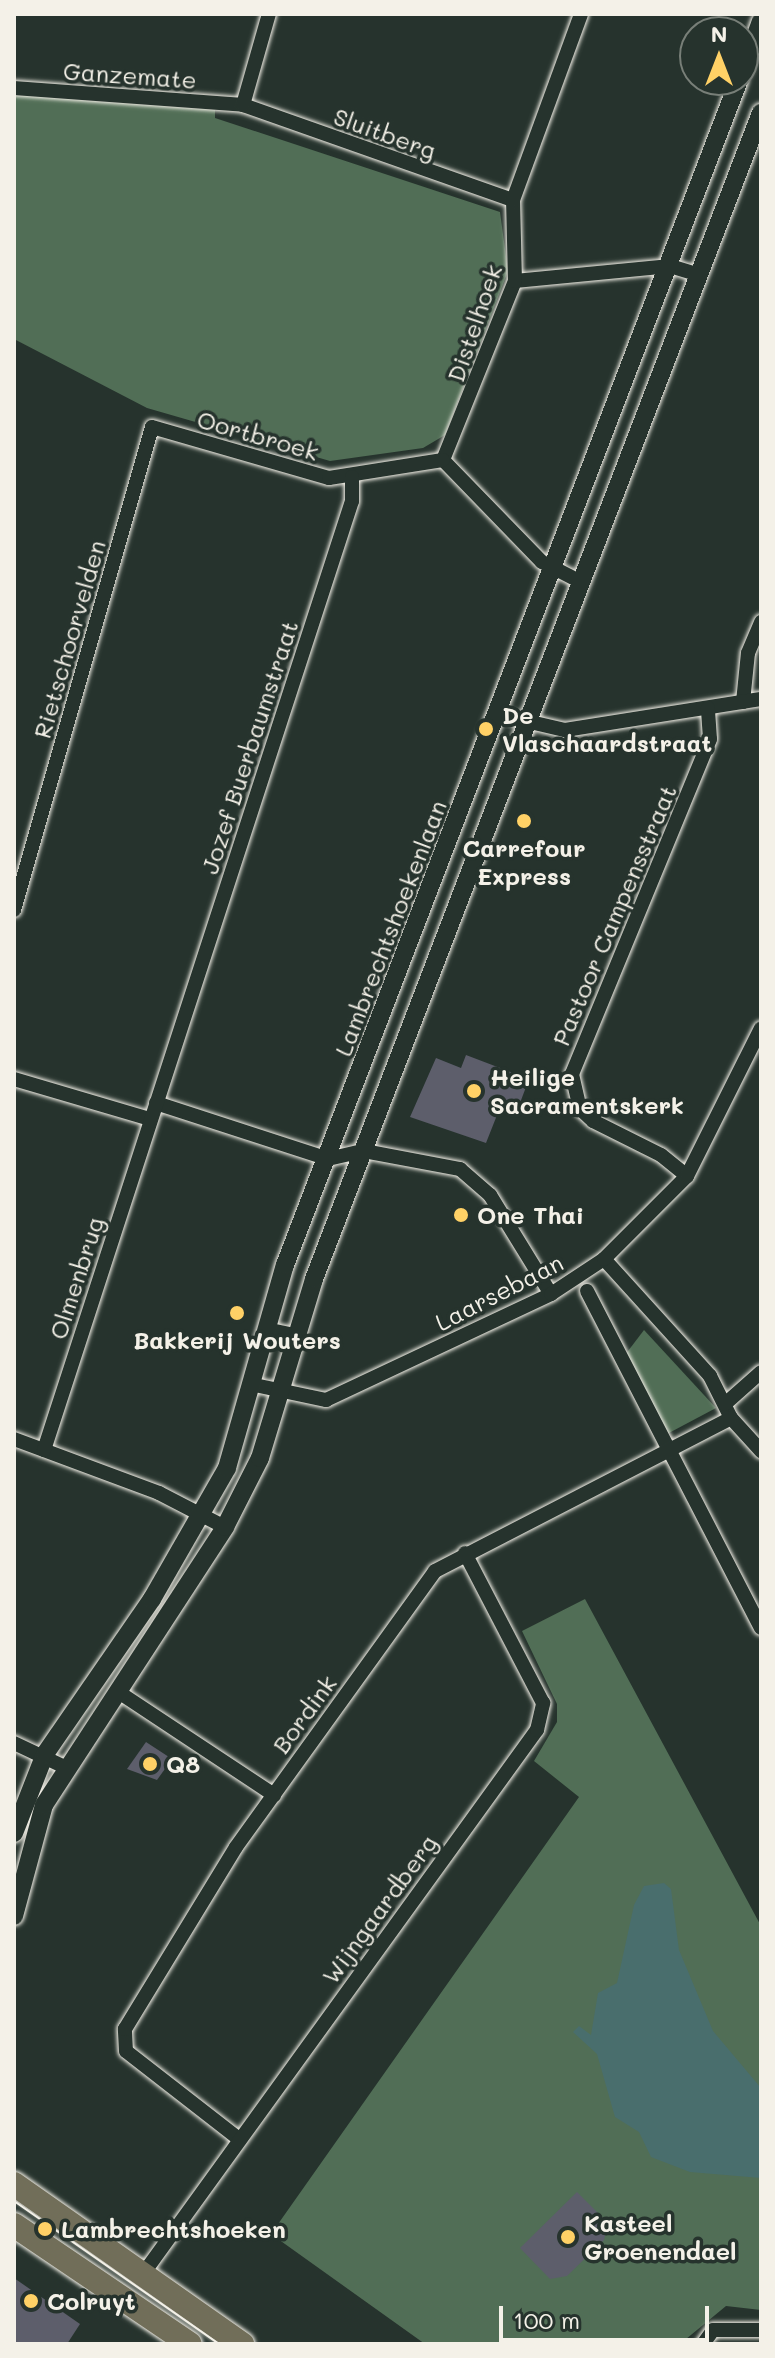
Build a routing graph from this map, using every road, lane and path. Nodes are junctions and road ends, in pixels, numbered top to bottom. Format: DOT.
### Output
graph roads {
  1 [pos="269,14"];
  2 [pos="581,14"];
  3 [pos="14,88"];
  4 [pos="733,96"];
  5 [pos="243,105"];
  6 [pos="761,113"];
  7 [pos="513,200"];
  8 [pos="670,266"];
  9 [pos="700,275"];
  10 [pos="515,281"];
  11 [pos="152,427"];
  12 [pos="443,460"];
  13 [pos="352,477"];
  14 [pos="554,571"];
  15 [pos="581,582"];
  16 [pos="761,622"];
  17 [pos="761,699"];
  18 [pos="743,702"];
  19 [pos="708,708"];
  20 [pos="496,714"];
  21 [pos="526,725"];
  22 [pos="14,910"];
  23 [pos="761,1028"];
  24 [pos="14,1079"];
  25 [pos="156,1103"];
  26 [pos="150,1119"];
  27 [pos="364,1151"];
  28 [pos="328,1159"];
  29 [pos="687,1176"];
  30 [pos="604,1259"];
  31 [pos="587,1291"];
  32 [pos="551,1294"];
  33 [pos="266,1329"];
  34 [pos="298,1336"];
  35 [pos="761,1372"];
  36 [pos="250,1384"];
  37 [pos="283,1392"];
  38 [pos="728,1411"];
  39 [pos="14,1439"];
  40 [pos="44,1450"];
  41 [pos="669,1451"];
  42 [pos="761,1451"];
  43 [pos="204,1515"];
  44 [pos="225,1527"];
  45 [pos="465,1553"];
  46 [pos="761,1628"];
  47 [pos="120,1693"];
  48 [pos="14,1743"];
  49 [pos="45,1754"];
  50 [pos="67,1768"];
  51 [pos="274,1795"];
  52 [pos="14,1833"];
  53 [pos="14,1916"];
  54 [pos="239,2139"];
  55 [pos="14,2184"];
  56 [pos="14,2225"];
  57 [pos="143,2274"];
  58 [pos="761,2330"];
  59 [pos="190,2344"];
  60 [pos="242,2344"];
  61 [pos="703,2344"];
  1 -- 5 [label="street"];
  2 -- 7 [label="street, Distelhoek"];
  3 -- 5 [label="street, Ganzemate"];
  4 -- 8 [label="street, Lambrechtshoekenlaan"];
  5 -- 7 [label="street, Sluitberg"];
  6 -- 9 [label="street"];
  7 -- 10 [label="street, Distelhoek"];
  8 -- 9 [label="street"];
  8 -- 10 [label="street"];
  8 -- 14 [label="street, Lambrechtshoekenlaan"];
  9 -- 15 [label="street"];
  10 -- 12 [label="street, Distelhoek"];
  11 -- 13 [label="street, Oortbroek"];
  11 -- 22 [label="street, Rietschoorvelden"];
  12 -- 13 [label="street"];
  12 -- 14 [label="street"];
  13 -- 25 [label="street, Jozef Buerbaumstraat"];
  14 -- 15 [label="street"];
  14 -- 20 [label="street, Lambrechtshoekenlaan"];
  15 -- 21 [label="street"];
  16 -- 18 [label="street"];
  17 -- 18 [label="street"];
  18 -- 19 [label="street"];
  19 -- 21 [label="street"];
  19 -- 29 [label="street, Pastoor Campensstraat"];
  20 -- 21 [label="street"];
  20 -- 28 [label="street, Lambrechtshoekenlaan"];
  21 -- 27 [label="street"];
  23 -- 29 [label="street, Laarsebaan"];
  24 -- 26 [label="street"];
  25 -- 26 [label="street, Jozef Buerbaumstraat"];
  25 -- 28 [label="street"];
  26 -- 40 [label="street, Olmenbrug"];
  27 -- 28 [label="street"];
  27 -- 32 [label="street"];
  27 -- 34 [label="street"];
  28 -- 33 [label="street, Lambrechtshoekenlaan"];
  29 -- 30 [label="street, Laarsebaan"];
  30 -- 32 [label="street, Laarsebaan"];
  30 -- 38 [label="street"];
  31 -- 41 [label="street"];
  32 -- 37 [label="street, Laarsebaan"];
  33 -- 34 [label="street"];
  33 -- 36 [label="street, Lambrechtshoekenlaan"];
  34 -- 37 [label="street"];
  35 -- 38 [label="street, Bordink"];
  36 -- 37 [label="street"];
  36 -- 43 [label="street, Lambrechtshoekenlaan"];
  37 -- 44 [label="street"];
  38 -- 41 [label="street, Bordink"];
  38 -- 42 [label="street"];
  39 -- 40 [label="street"];
  40 -- 43 [label="street"];
  41 -- 45 [label="street, Bordink"];
  41 -- 46 [label="street"];
  43 -- 44 [label="street"];
  43 -- 49 [label="street, Lambrechtshoekenlaan"];
  44 -- 47 [label="street"];
  45 -- 51 [label="street, Bordink"];
  45 -- 54 [label="street, Wijngaardberg"];
  47 -- 50 [label="street"];
  47 -- 51 [label="street"];
  48 -- 49 [label="street"];
  49 -- 50 [label="street"];
  49 -- 52 [label="street, Lambrechtshoekenlaan"];
  50 -- 53 [label="street"];
  51 -- 54 [label="street, Bordink"];
  54 -- 57 [label="street, Wijngaardberg"];
  55 -- 57 [label="main road"];
  56 -- 59 [label="main road"];
  57 -- 60 [label="main road"];
  58 -- 61 [label="street"];
}
